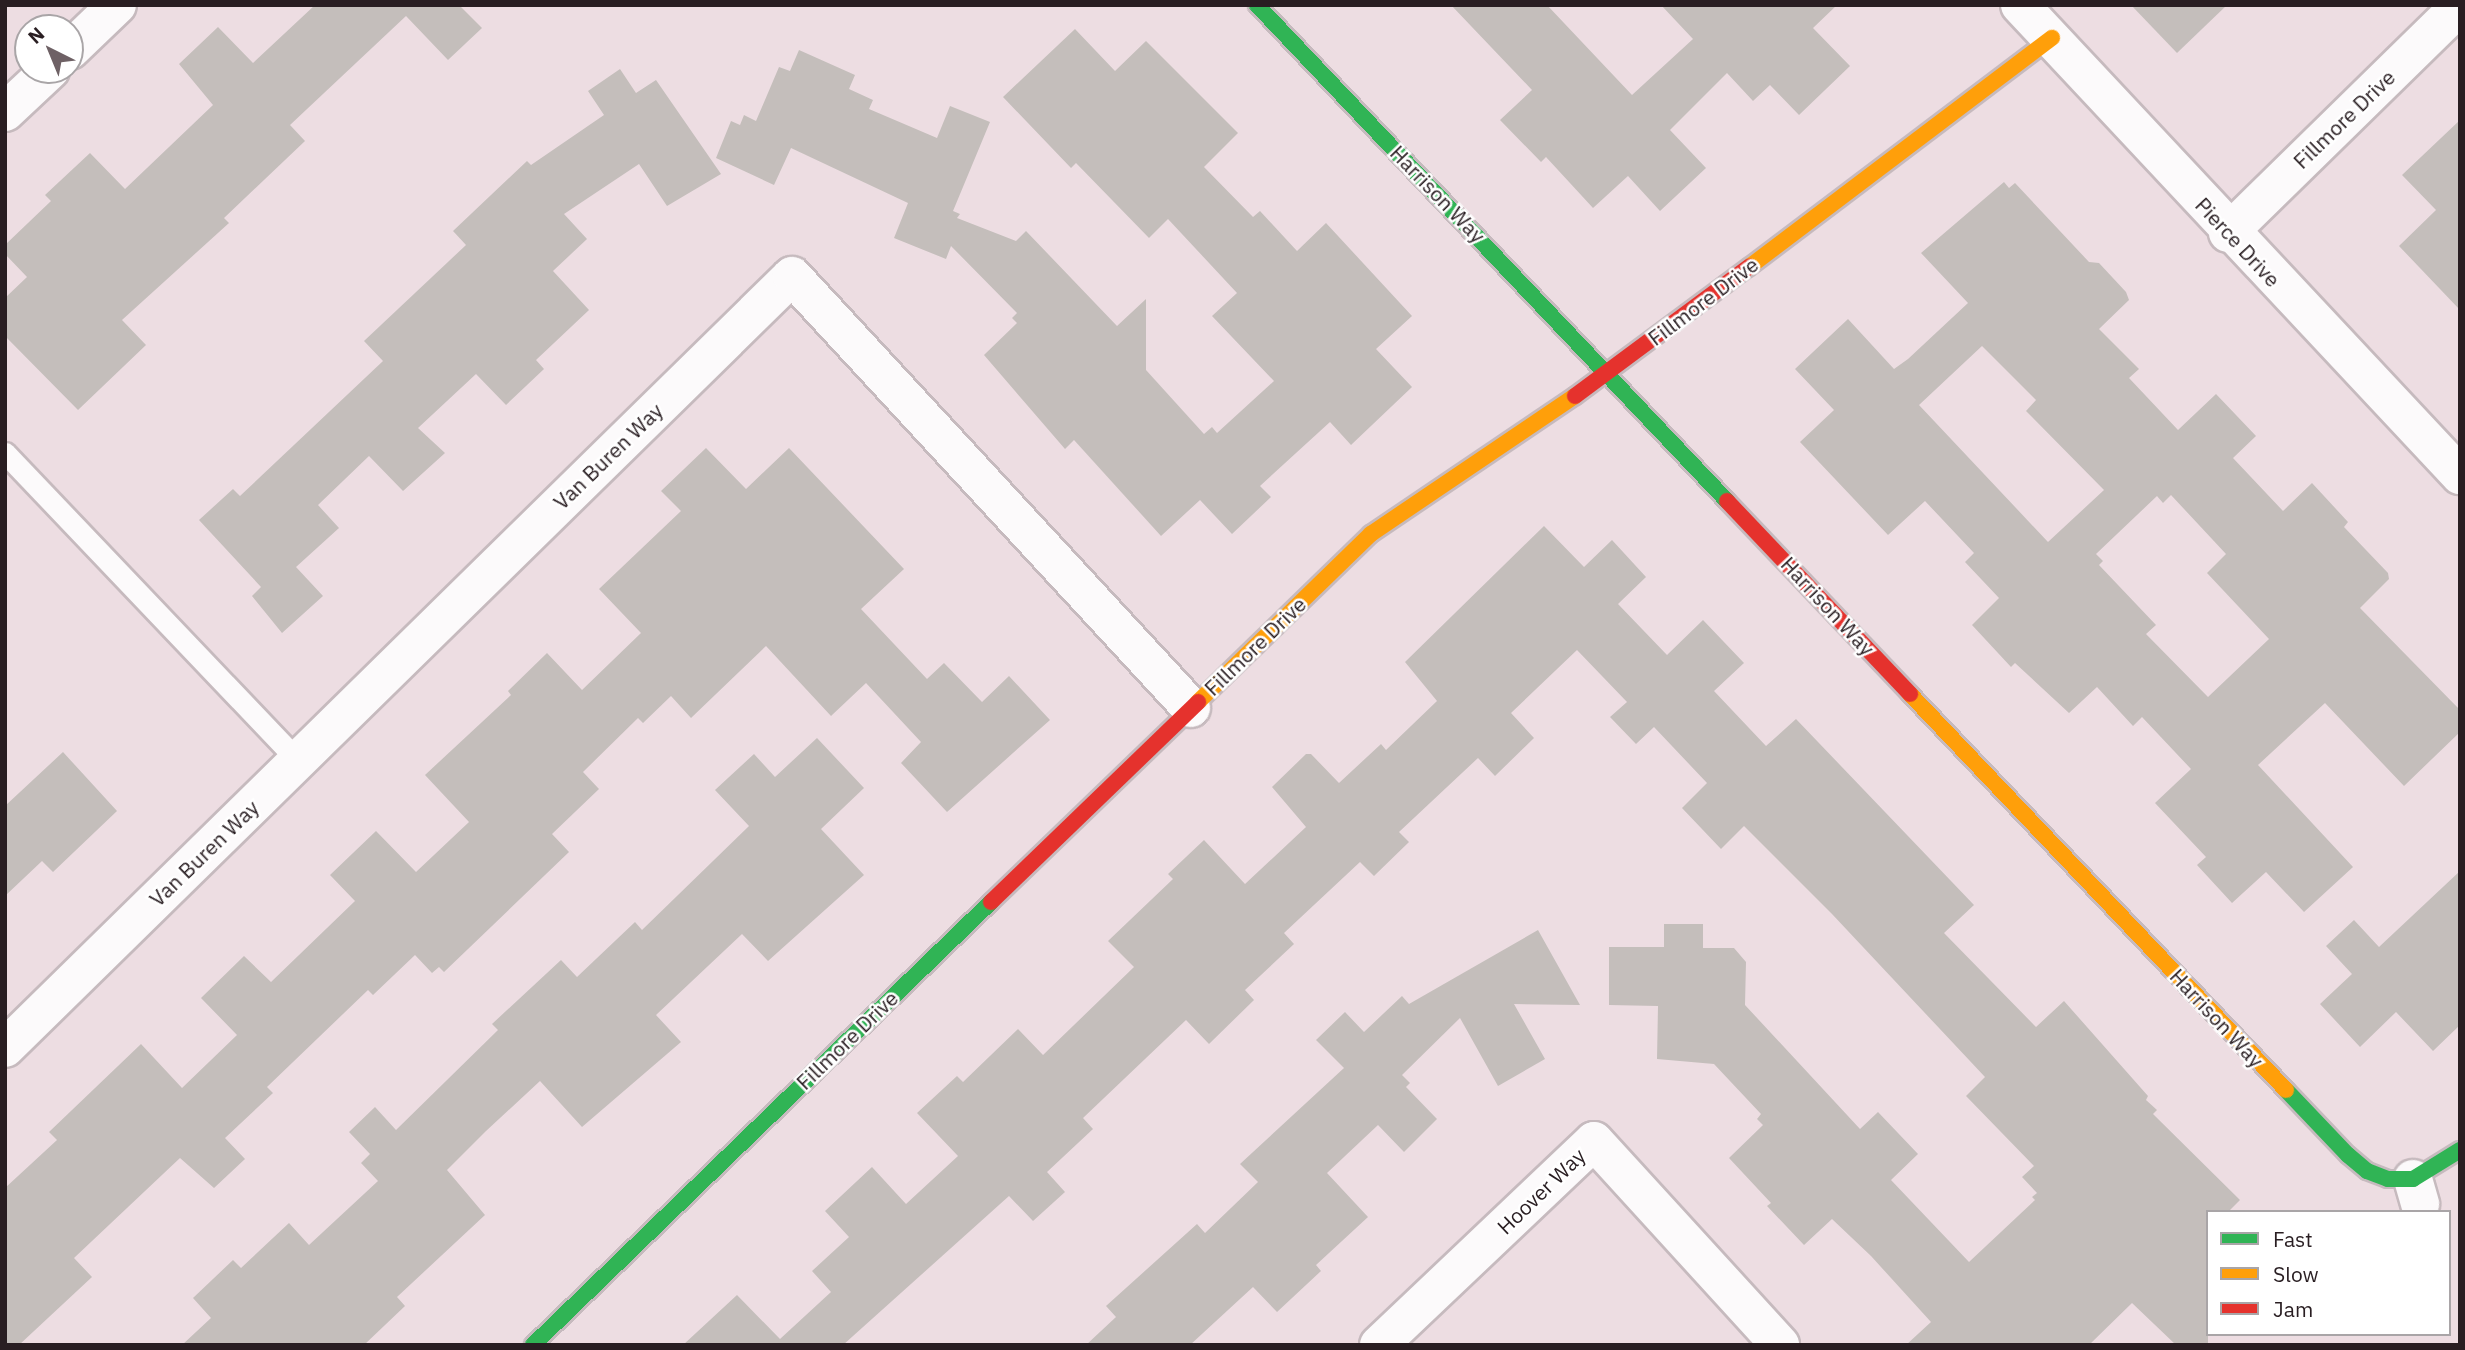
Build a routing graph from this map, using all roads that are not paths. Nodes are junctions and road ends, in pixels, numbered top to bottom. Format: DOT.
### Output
graph roads {
  1 [pos="117,5"];
  2 [pos="1257,5"];
  3 [pos="2020,5"];
  4 [pos="2460,6"];
  5 [pos="84,37"];
  6 [pos="2052,38"];
  7 [pos="35,84"];
  8 [pos="5,112"];
  9 [pos="2228,233"];
  10 [pos="1608,373"];
  11 [pos="5,453"];
  12 [pos="2460,475"];
  13 [pos="1191,708"];
  14 [pos="298,761"];
  15 [pos="5,1048"];
  16 [pos="2460,1150"];
  17 [pos="533,1345"];
  18 [pos="1379,1345"];
  19 [pos="1780,1345"];
  1 -- 5 [label="street"];
  2 -- 10 [label="street, Harrison Way"];
  3 -- 6 [label="street, Pierce Drive"];
  4 -- 9 [label="street, Fillmore Drive"];
  6 -- 9 [label="street, Pierce Drive"];
  6 -- 10 [label="street, Fillmore Drive"];
  7 -- 8 [label="street"];
  9 -- 12 [label="street, Pierce Drive"];
  10 -- 13 [label="street, Fillmore Drive"];
  10 -- 16 [label="street, Harrison Way"];
  11 -- 14 [label="lane"];
  13 -- 14 [label="street, Van Buren Way"];
  13 -- 17 [label="street, Fillmore Drive"];
  14 -- 15 [label="street, Van Buren Way"];
  18 -- 19 [label="street, Hoover Way"];
}
